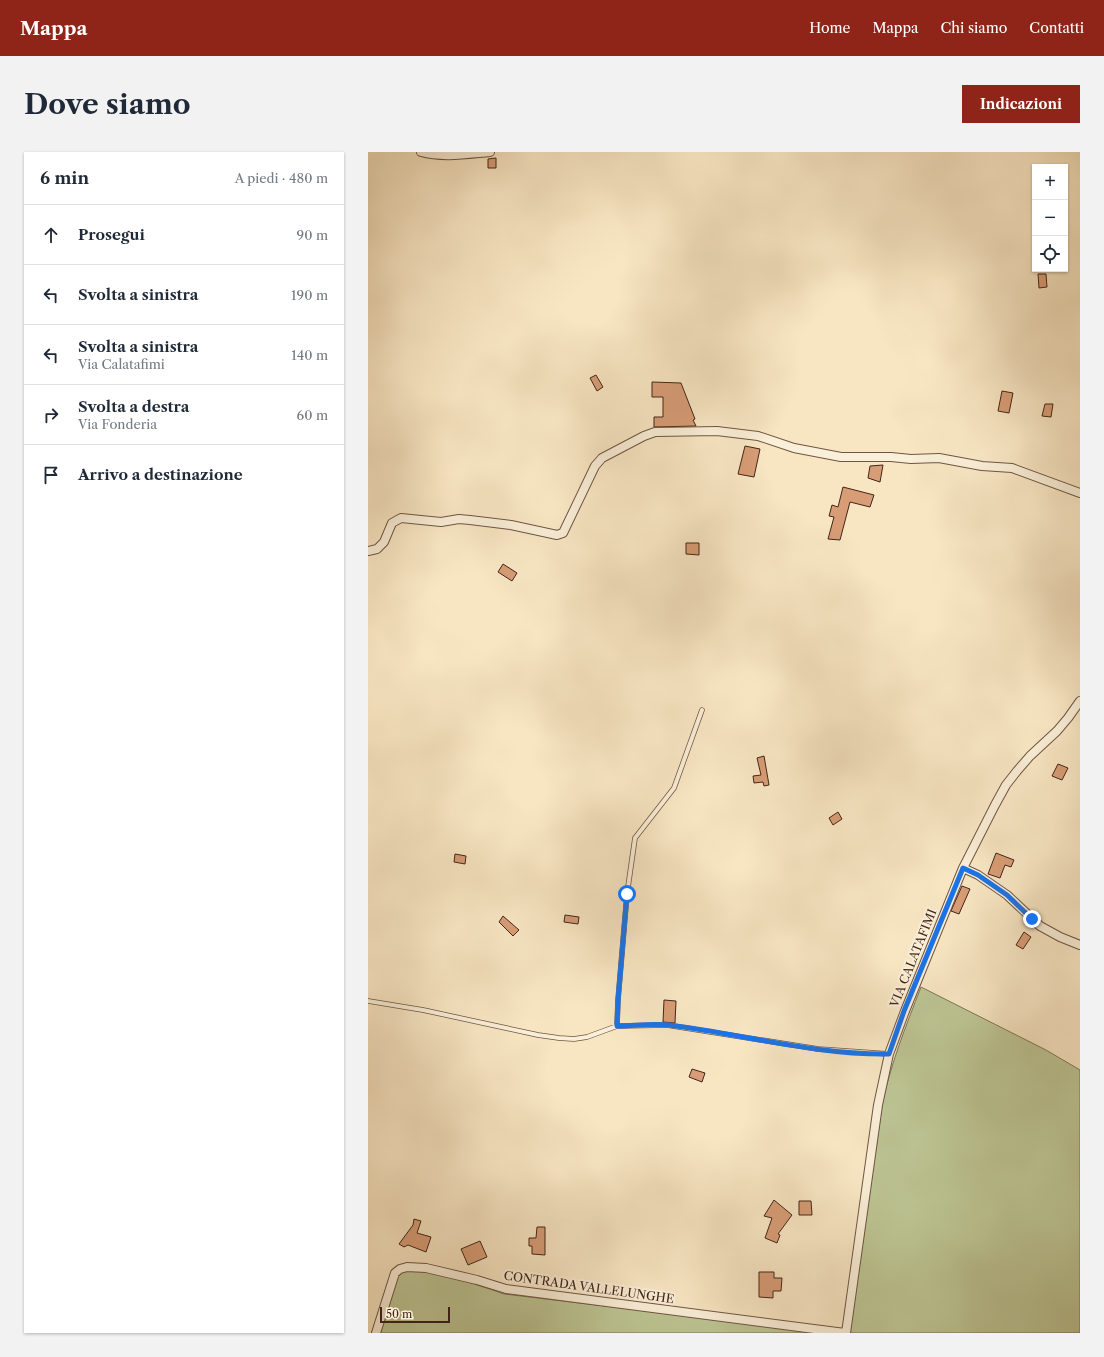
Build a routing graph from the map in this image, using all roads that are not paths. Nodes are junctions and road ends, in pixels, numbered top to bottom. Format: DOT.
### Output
graph roads {
  1 [pos="421,152"];
  2 [pos="490,152"];
  3 [pos="1080,493"];
  4 [pos="368,551"];
  5 [pos="1080,701"];
  6 [pos="702,710"];
  7 [pos="963,868"];
  8 [pos="1080,945"];
  9 [pos="368,1001"];
  10 [pos="617,1026"];
  11 [pos="889,1054"];
  12 [pos="376,1333"];
  13 [pos="845,1333"];
  1 -- 2 [label="street"];
  3 -- 4 [label="street"];
  5 -- 7 [label="street, VIA CALATAFIMI"];
  6 -- 10 [label="lane"];
  7 -- 8 [label="street"];
  7 -- 11 [label="street, VIA CALATAFIMI"];
  9 -- 10 [label="lane"];
  10 -- 11 [label="lane"];
  11 -- 13 [label="street, VIA CALATAFIMI"];
  12 -- 13 [label="street, CONTRADA VALLELUNGHE"];
}
